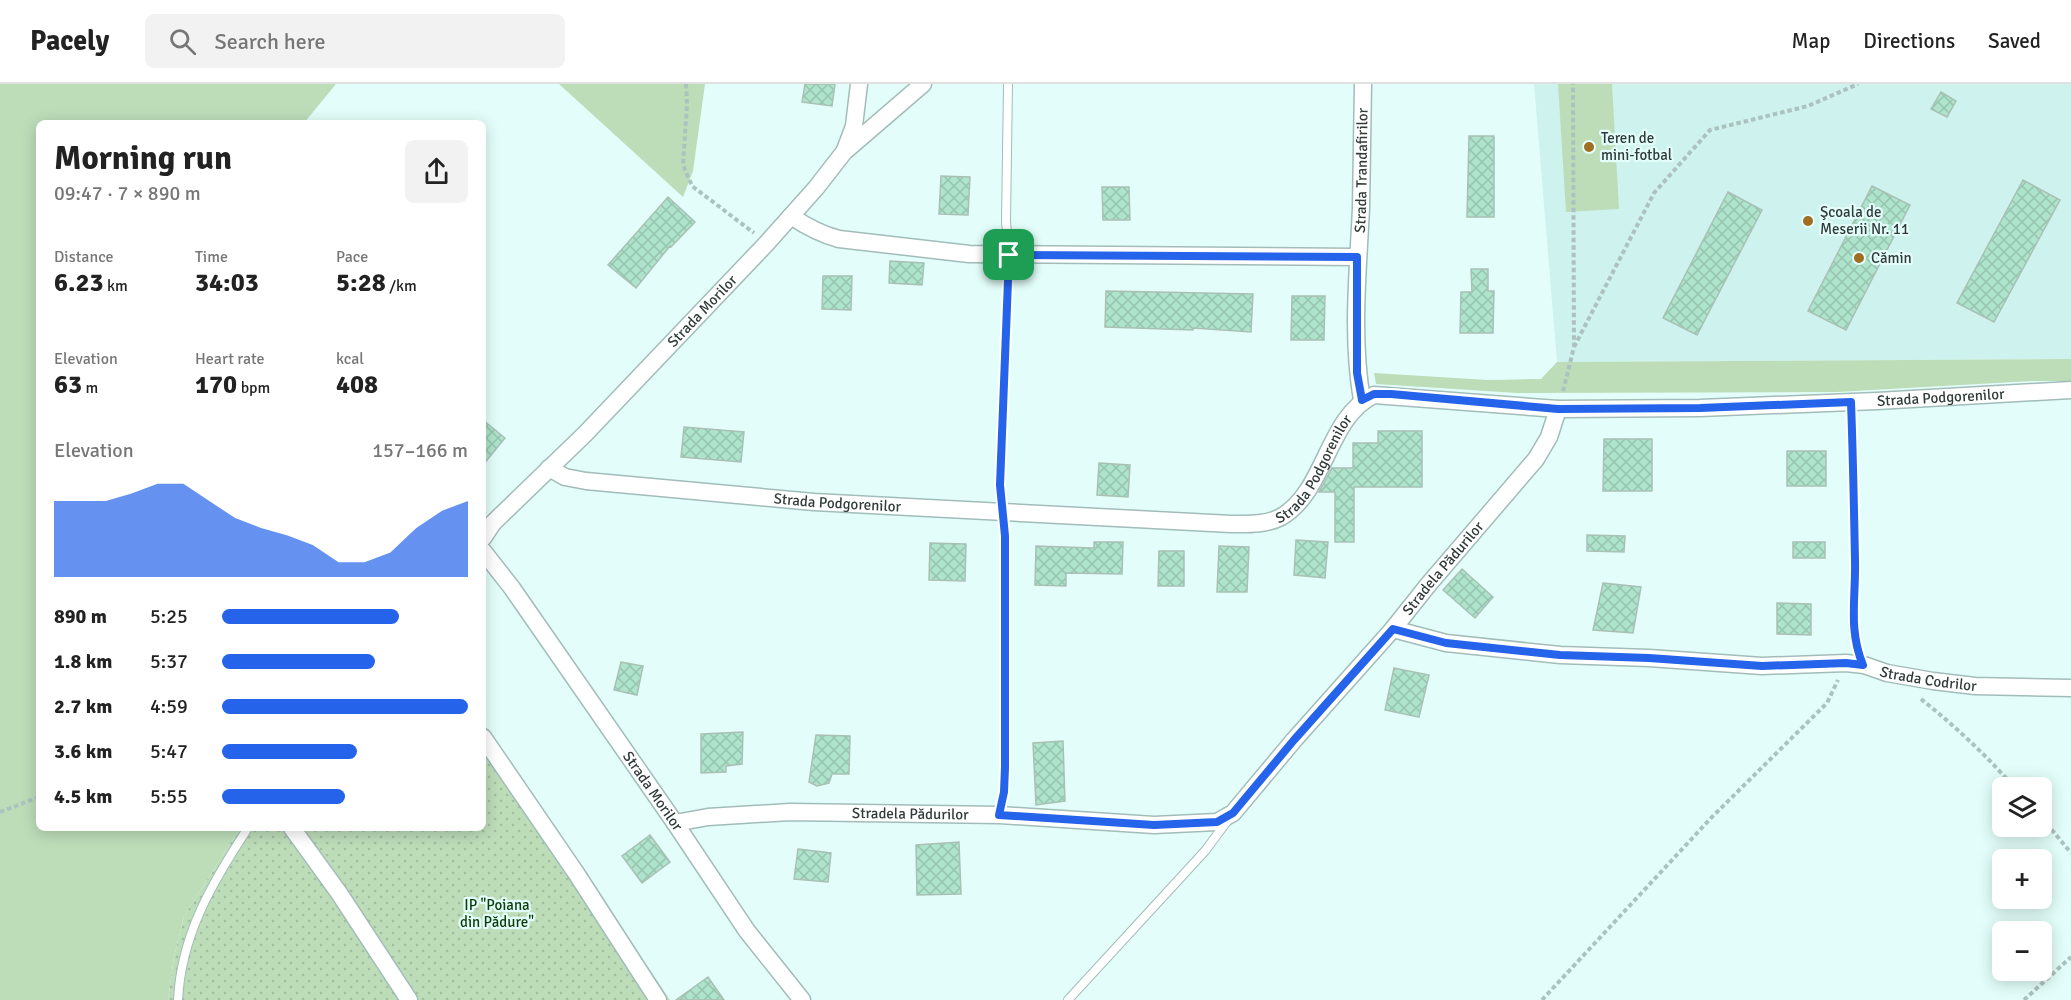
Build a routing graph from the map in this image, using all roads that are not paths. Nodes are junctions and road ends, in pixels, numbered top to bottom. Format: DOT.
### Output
graph roads {
  1 [pos="859,84"];
  2 [pos="923,84"];
  3 [pos="1008,84"];
  4 [pos="1363,84"];
  5 [pos="844,152"];
  6 [pos="791,216"];
  7 [pos="1009,255"];
  8 [pos="1357,257"];
  9 [pos="2071,390"];
  10 [pos="1362,400"];
  11 [pos="1851,402"];
  12 [pos="1558,409"];
  13 [pos="549,468"];
  14 [pos="1002,513"];
  15 [pos="486,534"];
  16 [pos="486,555"];
  17 [pos="1393,629"];
  18 [pos="1863,665"];
  19 [pos="2071,688"];
  20 [pos="486,741"];
  21 [pos="1233,813"];
  22 [pos="999,815"];
  23 [pos="675,823"];
  24 [pos="247,831"];
  25 [pos="294,831"];
  26 [pos="178,1000"];
  27 [pos="409,1000"];
  28 [pos="658,1000"];
  29 [pos="802,1000"];
  30 [pos="1068,1000"];
  1 -- 5 [label="street"];
  2 -- 5 [label="street, Strada Morilor"];
  3 -- 7 [label="lane"];
  4 -- 8 [label="street, Strada Trandafirilor"];
  5 -- 6 [label="street, Strada Morilor"];
  6 -- 7 [label="street"];
  6 -- 13 [label="street, Strada Morilor"];
  7 -- 8 [label="street"];
  7 -- 14 [label="lane"];
  8 -- 10 [label="street, Strada Trandafirilor"];
  9 -- 11 [label="street, Strada Podgorenilor"];
  10 -- 12 [label="street, Strada Podgorenilor"];
  10 -- 14 [label="street, Strada Podgorenilor"];
  11 -- 12 [label="street, Strada Podgorenilor"];
  11 -- 18 [label="lane"];
  12 -- 17 [label="street, Stradela Pădurilor"];
  13 -- 14 [label="street, Strada Podgorenilor"];
  13 -- 15 [label="street, Strada Morilor"];
  14 -- 22 [label="lane"];
  16 -- 23 [label="street, Strada Morilor"];
  17 -- 18 [label="street, Strada Codrilor"];
  17 -- 21 [label="street, Stradela Pădurilor"];
  18 -- 19 [label="street, Strada Codrilor"];
  20 -- 28 [label="street"];
  21 -- 22 [label="street, Stradela Pădurilor"];
  21 -- 30 [label="lane"];
  22 -- 23 [label="street, Stradela Pădurilor"];
  23 -- 29 [label="street, Strada Morilor"];
  24 -- 26 [label="lane"];
  25 -- 27 [label="street"];
}
